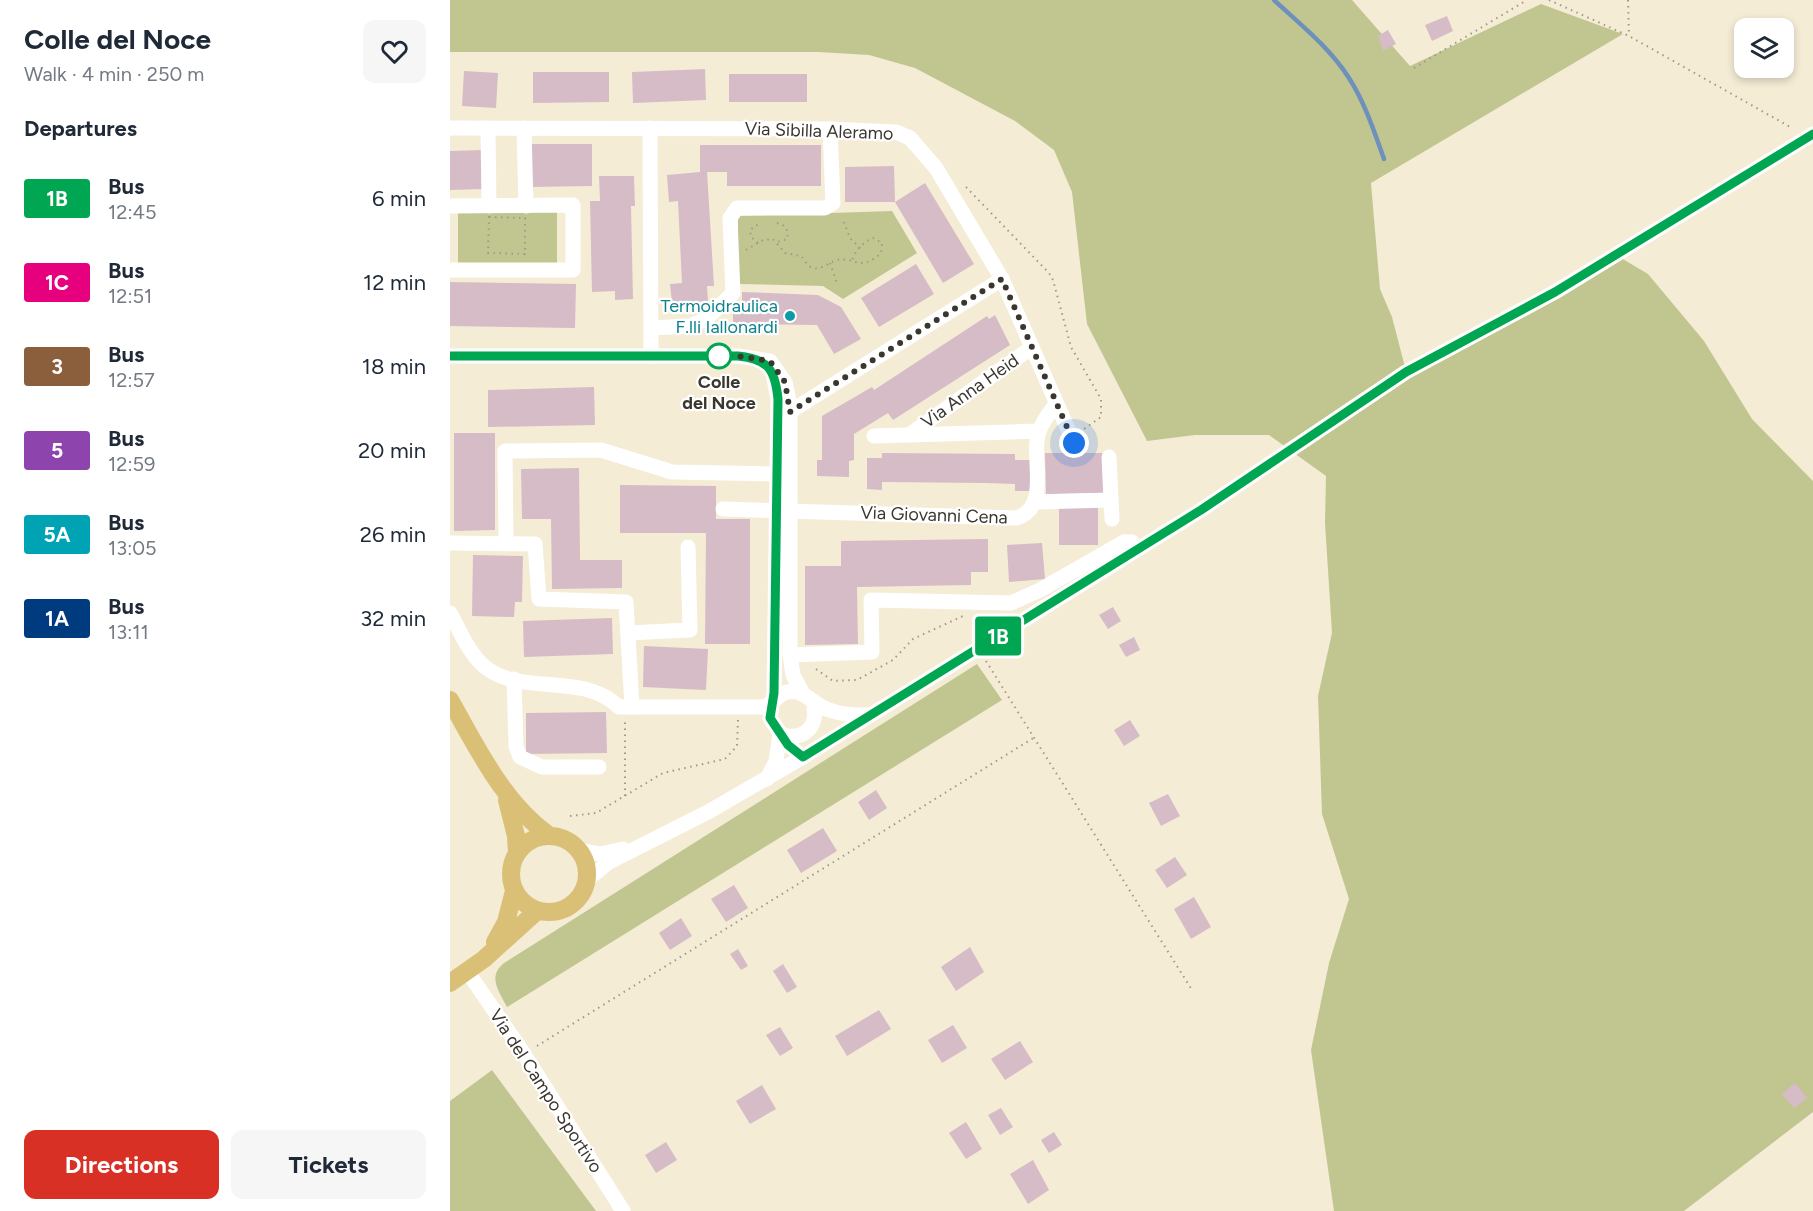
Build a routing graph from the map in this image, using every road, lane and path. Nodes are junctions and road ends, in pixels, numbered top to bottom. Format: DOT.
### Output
graph roads {
  1 [pos="1527,0"];
  2 [pos="1549,0"];
  3 [pos="1628,0"];
  4 [pos="1629,36"];
  5 [pos="1414,68"];
  6 [pos="450,128"];
  7 [pos="488,128"];
  8 [pos="524,128"];
  9 [pos="651,128"];
  10 [pos="830,129"];
  11 [pos="1810,136"];
  12 [pos="962,183"];
  13 [pos="450,206"];
  14 [pos="489,206"];
  15 [pos="526,206"];
  16 [pos="765,221"];
  17 [pos="770,221"];
  18 [pos="844,222"];
  19 [pos="777,242"];
  20 [pos="758,243"];
  21 [pos="860,248"];
  22 [pos="731,252"];
  23 [pos="525,254"];
  24 [pos="830,263"];
  25 [pos="852,263"];
  26 [pos="450,270"];
  27 [pos="1002,279"];
  28 [pos="837,283"];
  29 [pos="651,328"];
  30 [pos="1032,348"];
  31 [pos="450,356"];
  32 [pos="651,356"];
  33 [pos="1056,404"];
  34 [pos="784,416"];
  35 [pos="1039,431"];
  36 [pos="874,435"];
  37 [pos="909,435"];
  38 [pos="1072,440"];
  39 [pos="1110,457"];
  40 [pos="777,474"];
  41 [pos="1111,500"];
  42 [pos="1035,502"];
  43 [pos="723,509"];
  44 [pos="783,511"];
  45 [pos="1112,519"];
  46 [pos="450,543"];
  47 [pos="506,543"];
  48 [pos="688,547"];
  49 [pos="1137,550"];
  50 [pos="970,602"];
  51 [pos="450,613"];
  52 [pos="628,633"];
  53 [pos="978,648"];
  54 [pos="807,654"];
  55 [pos="790,655"];
  56 [pos="514,679"];
  57 [pos="450,700"];
  58 [pos="809,700"];
  59 [pos="773,702"];
  60 [pos="628,707"];
  61 [pos="741,707"];
  62 [pos="871,715"];
  63 [pos="776,729"];
  64 [pos="1035,737"];
  65 [pos="825,743"];
  66 [pos="803,757"];
  67 [pos="599,767"];
  68 [pos="766,780"];
  69 [pos="504,792"];
  70 [pos="625,796"];
  71 [pos="570,816"];
  72 [pos="550,836"];
  73 [pos="641,845"];
  74 [pos="579,850"];
  75 [pos="517,853"];
  76 [pos="587,880"];
  77 [pos="514,891"];
  78 [pos="537,911"];
  79 [pos="484,958"];
  80 [pos="467,971"];
  81 [pos="450,983"];
  82 [pos="1192,990"];
  83 [pos="524,1054"];
  84 [pos="623,1211"];
  1 -- 5 [label="path"];
  2 -- 4 [label="path"];
  3 -- 4 [label="path"];
  4 -- 11 [label="path"];
  6 -- 7 [label="street, Via Sibilla Aleramo"];
  7 -- 8 [label="street, Via Sibilla Aleramo"];
  7 -- 14 [label="street"];
  8 -- 9 [label="street, Via Sibilla Aleramo"];
  8 -- 15 [label="street"];
  9 -- 10 [label="street, Via Sibilla Aleramo"];
  9 -- 29 [label="street"];
  10 -- 22 [label="street"];
  10 -- 27 [label="street, Via Sibilla Aleramo"];
  11 -- 49 [label="street"];
  12 -- 38 [label="path"];
  13 -- 14 [label="street"];
  14 -- 15 [label="street"];
  15 -- 26 [label="street"];
  16 -- 20 [label="path"];
  17 -- 19 [label="path"];
  18 -- 21 [label="path"];
  19 -- 20 [label="path"];
  19 -- 24 [label="path"];
  20 -- 22 [label="path"];
  21 -- 25 [label="path"];
  21 -- 25 [label="path"];
  22 -- 29 [label="street"];
  23 -- 23 [label="path"];
  24 -- 25 [label="path"];
  24 -- 28 [label="path"];
  27 -- 30 [label="street, Via Sibilla Aleramo"];
  27 -- 34 [label="street"];
  29 -- 32 [label="street"];
  30 -- 33 [label="street, Via Sibilla Aleramo"];
  30 -- 37 [label="street, Via Anna Heid"];
  31 -- 32 [label="street"];
  32 -- 34 [label="street"];
  33 -- 35 [label="street"];
  33 -- 38 [label="street, Via Sibilla Aleramo"];
  34 -- 40 [label="street"];
  34 -- 44 [label="street"];
  35 -- 37 [label="street, Via Anna Heid"];
  35 -- 42 [label="street"];
  36 -- 37 [label="street, Via Anna Heid"];
  39 -- 41 [label="street"];
  40 -- 44 [label="street"];
  40 -- 47 [label="street"];
  41 -- 42 [label="street"];
  41 -- 45 [label="street"];
  42 -- 44 [label="street, Via Giovanni Cena"];
  43 -- 44 [label="street, Via Giovanni Cena"];
  44 -- 55 [label="street"];
  44 -- 59 [label="street"];
  46 -- 47 [label="street"];
  47 -- 52 [label="street"];
  48 -- 52 [label="street"];
  49 -- 50 [label="street"];
  49 -- 53 [label="street"];
  50 -- 54 [label="path"];
  50 -- 54 [label="street"];
  51 -- 56 [label="street"];
  52 -- 60 [label="street"];
  53 -- 62 [label="street"];
  53 -- 64 [label="path"];
  54 -- 55 [label="street"];
  55 -- 58 [label="street"];
  56 -- 60 [label="street"];
  56 -- 67 [label="street"];
  57 -- 69 [label="main road"];
  58 -- 59 [label="street"];
  58 -- 62 [label="street"];
  58 -- 63 [label="street"];
  58 -- 65 [label="street"];
  59 -- 61 [label="street"];
  59 -- 63 [label="street"];
  60 -- 61 [label="street"];
  60 -- 70 [label="path"];
  61 -- 63 [label="street"];
  61 -- 70 [label="path"];
  62 -- 65 [label="street"];
  63 -- 66 [label="street"];
  63 -- 68 [label="street"];
  64 -- 82 [label="path"];
  64 -- 83 [label="path"];
  65 -- 66 [label="street"];
  66 -- 68 [label="street"];
  68 -- 73 [label="street"];
  69 -- 72 [label="main road"];
  69 -- 75 [label="main road"];
  70 -- 71 [label="path"];
  72 -- 74 [label="main road"];
  72 -- 75 [label="main road"];
  73 -- 74 [label="street"];
  73 -- 76 [label="street"];
  74 -- 76 [label="main road"];
  75 -- 77 [label="main road"];
  76 -- 78 [label="main road"];
  77 -- 78 [label="main road"];
  77 -- 79 [label="main road"];
  78 -- 79 [label="main road"];
  79 -- 80 [label="main road"];
  80 -- 81 [label="main road"];
  80 -- 83 [label="street, Via del Campo Sportivo"];
  83 -- 84 [label="street, Via del Campo Sportivo"];
}
